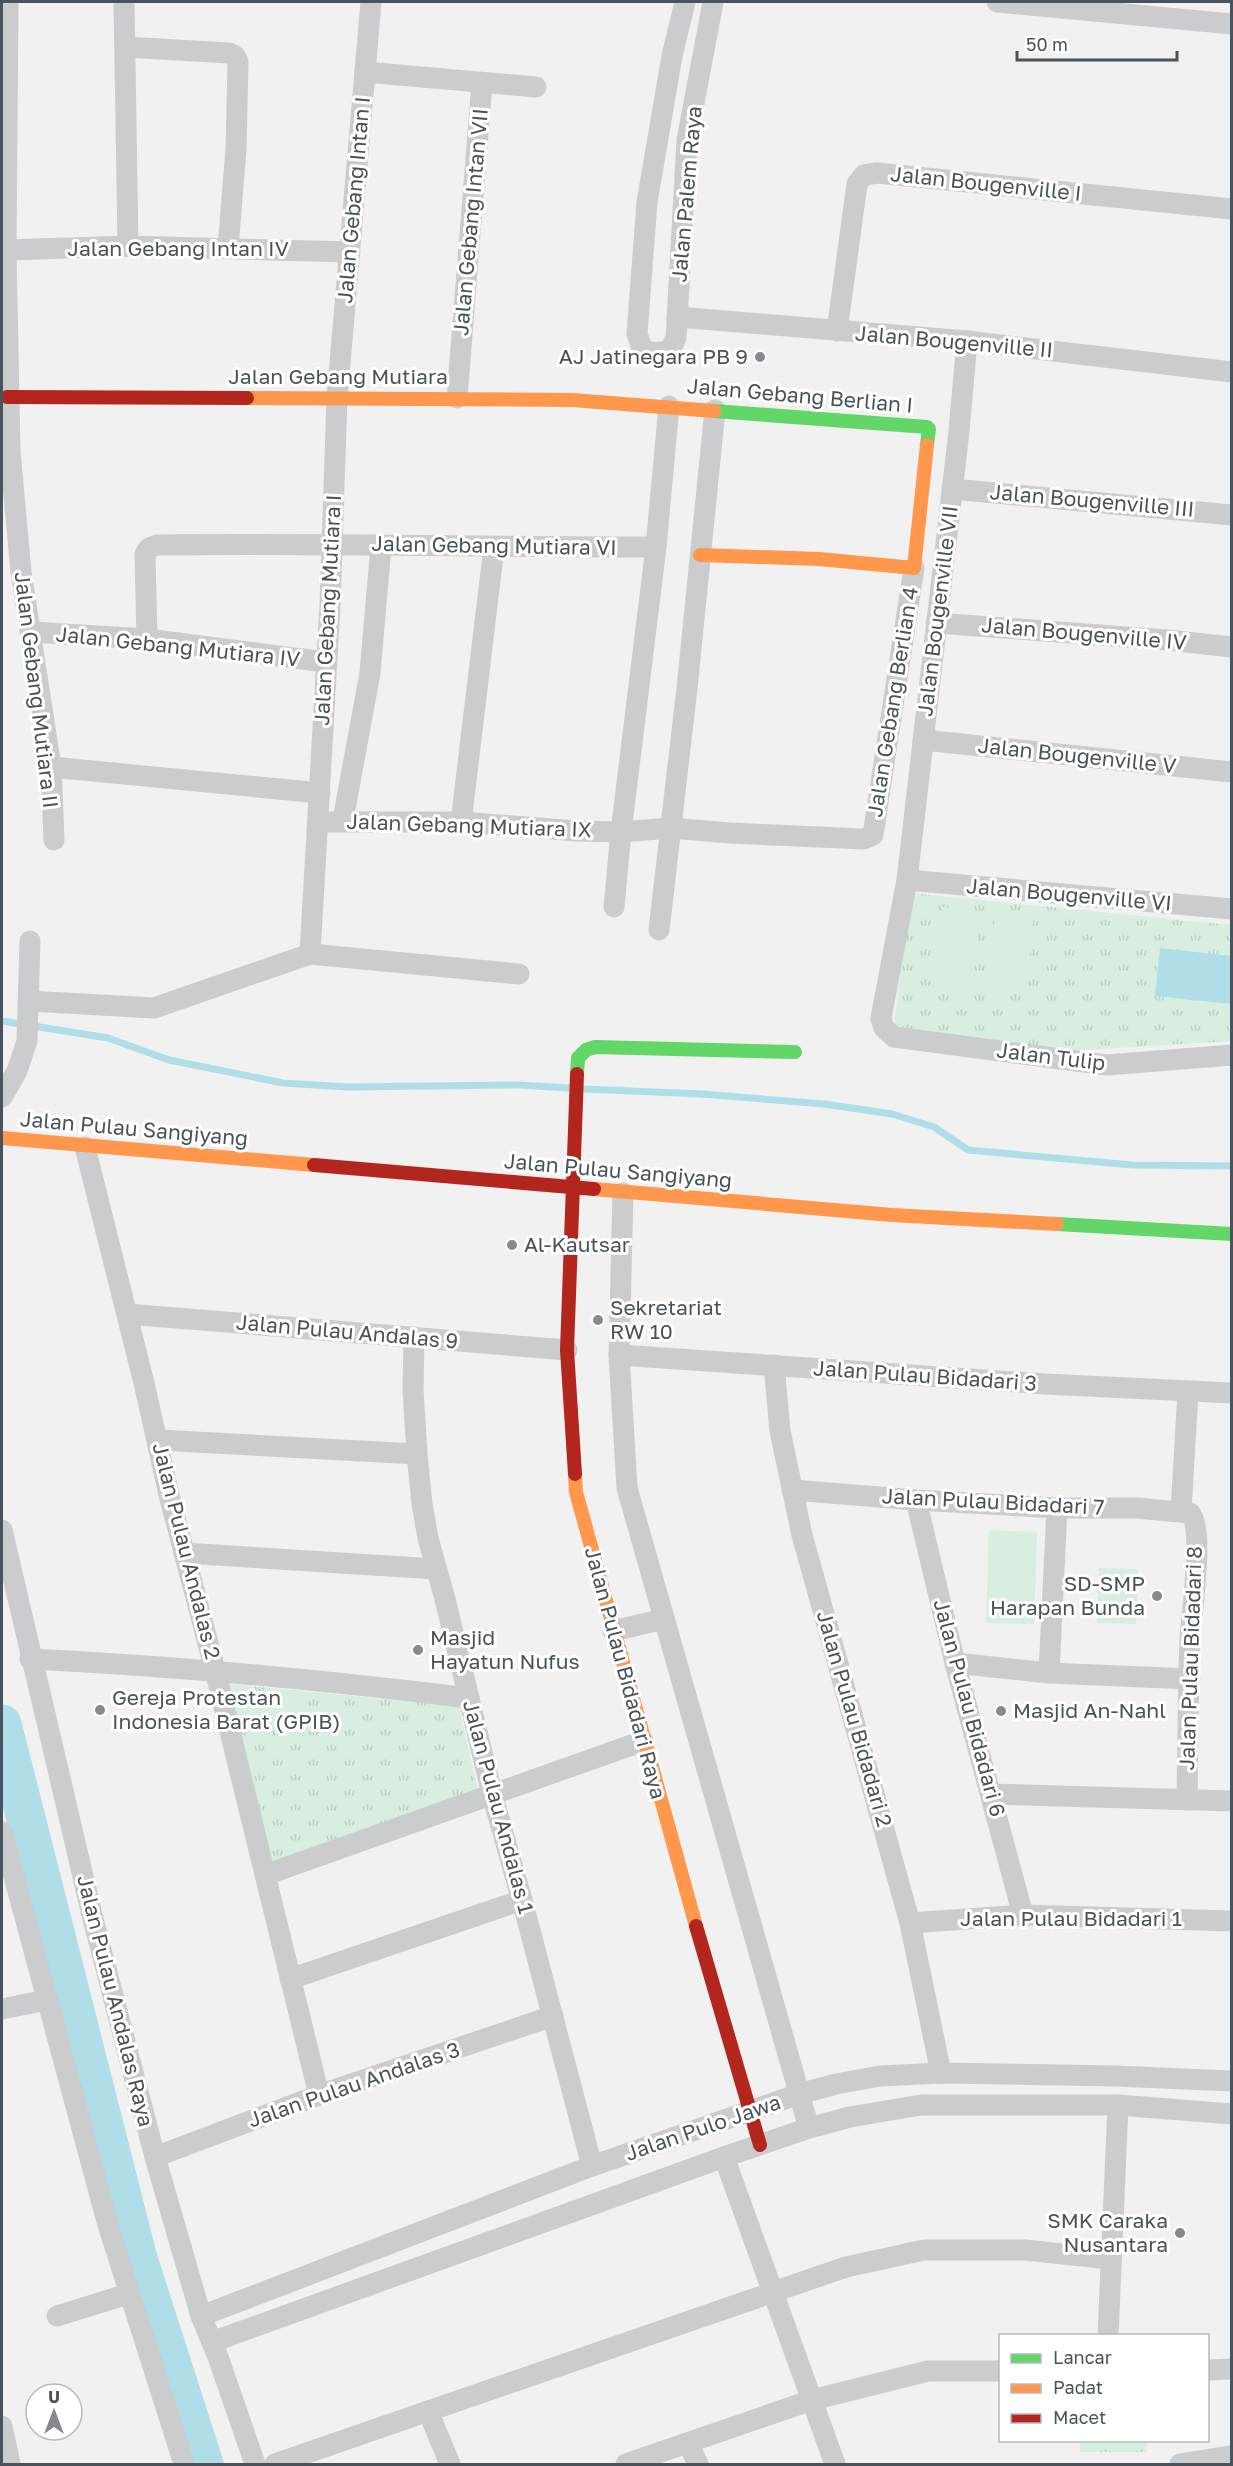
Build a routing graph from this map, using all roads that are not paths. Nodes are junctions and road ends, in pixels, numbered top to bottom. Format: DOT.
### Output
graph roads {
  1 [pos="8,2"];
  2 [pos="124,2"];
  3 [pos="371,2"];
  4 [pos="685,2"];
  5 [pos="713,2"];
  6 [pos="997,2"];
  7 [pos="1232,24"];
  8 [pos="125,47"];
  9 [pos="365,72"];
  10 [pos="482,82"];
  11 [pos="536,87"];
  12 [pos="1232,209"];
  13 [pos="128,246"];
  14 [pos="228,248"];
  15 [pos="6,250"];
  16 [pos="350,252"];
  17 [pos="677,316"];
  18 [pos="837,332"];
  19 [pos="967,341"];
  20 [pos="1232,372"];
  21 [pos="7,397"];
  22 [pos="337,398"];
  23 [pos="457,398"];
  24 [pos="669,406"];
  25 [pos="715,410"];
  26 [pos="952,489"];
  27 [pos="1232,515"];
  28 [pos="332,543"];
  29 [pos="381,546"];
  30 [pos="494,547"];
  31 [pos="656,547"];
  32 [pos="700,555"];
  33 [pos="914,567"];
  34 [pos="936,623"];
  35 [pos="32,633"];
  36 [pos="147,639"];
  37 [pos="1232,647"];
  38 [pos="325,662"];
  39 [pos="923,740"];
  40 [pos="51,767"];
  41 [pos="1232,772"];
  42 [pos="320,793"];
  43 [pos="343,820"];
  44 [pos="318,822"];
  45 [pos="461,822"];
  46 [pos="671,828"];
  47 [pos="621,832"];
  48 [pos="54,840"];
  49 [pos="907,880"];
  50 [pos="614,907"];
  51 [pos="1232,909"];
  52 [pos="659,930"];
  53 [pos="30,941"];
  54 [pos="310,954"];
  55 [pos="519,974"];
  56 [pos="29,1003"];
  57 [pos="881,1018"];
  58 [pos="795,1052"];
  59 [pos="1232,1055"];
  60 [pos="2,1097"];
  61 [pos="2,1138"];
  62 [pos="86,1147"];
  63 [pos="574,1188"];
  64 [pos="623,1193"];
  65 [pos="1232,1234"];
  66 [pos="127,1314"];
  67 [pos="414,1337"];
  68 [pos="567,1350"];
  69 [pos="619,1355"];
  70 [pos="774,1365"];
  71 [pos="1188,1392"];
  72 [pos="1232,1393"];
  73 [pos="158,1440"];
  74 [pos="417,1454"];
  75 [pos="792,1490"];
  76 [pos="916,1500"];
  77 [pos="1057,1508"];
  78 [pos="1187,1513"];
  79 [pos="2,1530"];
  80 [pos="184,1553"];
  81 [pos="436,1569"];
  82 [pos="664,1619"];
  83 [pos="614,1631"];
  84 [pos="30,1659"];
  85 [pos="955,1664"];
  86 [pos="215,1670"];
  87 [pos="1049,1673"];
  88 [pos="1190,1679"];
  89 [pos="469,1698"];
  90 [pos="643,1741"];
  91 [pos="492,1794"];
  92 [pos="992,1794"];
  93 [pos="1186,1800"];
  94 [pos="1232,1801"];
  95 [pos="2,1832"];
  96 [pos="265,1875"];
  97 [pos="522,1900"];
  98 [pos="1023,1915"];
  99 [pos="1232,1921"];
  100 [pos="910,1923"];
  101 [pos="290,1979"];
  102 [pos="47,2000"];
  103 [pos="2,2009"];
  104 [pos="553,2016"];
  105 [pos="941,2073"];
  106 [pos="1232,2081"];
  107 [pos="799,2094"];
  108 [pos="319,2095"];
  109 [pos="1118,2105"];
  110 [pos="748,2113"];
  111 [pos="1232,2114"];
  112 [pos="809,2128"];
  113 [pos="760,2145"];
  114 [pos="155,2157"];
  115 [pos="724,2157"];
  116 [pos="592,2166"];
  117 [pos="1110,2259"];
  118 [pos="772,2293"];
  119 [pos="128,2294"];
  120 [pos="57,2316"];
  121 [pos="201,2316"];
  122 [pos="1108,2334"];
  123 [pos="212,2342"];
  124 [pos="1232,2369"];
  125 [pos="1209,2370"];
  126 [pos="999,2371"];
  127 [pos="812,2400"];
  128 [pos="428,2411"];
  129 [pos="2,2426"];
  130 [pos="688,2443"];
  131 [pos="1232,2456"];
  132 [pos="10,2464"];
  133 [pos="182,2464"];
  134 [pos="255,2464"];
  135 [pos="275,2464"];
  136 [pos="450,2464"];
  137 [pos="626,2464"];
  138 [pos="698,2464"];
  139 [pos="835,2464"];
  140 [pos="1180,2464"];
  1 -- 15 [label="street, Jalan Gebang Mutiara II"];
  2 -- 8 [label="street"];
  3 -- 9 [label="street, Jalan Gebang Intan I"];
  4 -- 17 [label="street, Jalan Palem Raya"];
  5 -- 17 [label="street, Jalan Palem Raya"];
  6 -- 7 [label="street"];
  8 -- 13 [label="street"];
  8 -- 14 [label="street"];
  9 -- 10 [label="street"];
  9 -- 16 [label="street, Jalan Gebang Intan I"];
  10 -- 11 [label="street"];
  10 -- 23 [label="street, Jalan Gebang Intan VII"];
  12 -- 18 [label="street, Jalan Bougenville I"];
  13 -- 14 [label="street, Jalan Gebang Intan IV"];
  13 -- 15 [label="street, Jalan Gebang Intan IV"];
  14 -- 16 [label="street, Jalan Gebang Intan IV"];
  15 -- 21 [label="street, Jalan Gebang Mutiara II"];
  16 -- 22 [label="street, Jalan Gebang Intan I"];
  17 -- 18 [label="street, Jalan Bougenville II"];
  18 -- 19 [label="street, Jalan Bougenville II"];
  19 -- 20 [label="street, Jalan Bougenville II"];
  19 -- 26 [label="street, Jalan Bougenville VII"];
  21 -- 22 [label="street, Jalan Gebang Mutiara"];
  21 -- 35 [label="street, Jalan Gebang Mutiara II"];
  22 -- 23 [label="street, Jalan Gebang Mutiara"];
  22 -- 28 [label="street, Jalan Gebang Mutiara I"];
  23 -- 24 [label="street, Jalan Gebang Mutiara"];
  24 -- 25 [label="street, Jalan Gebang Berlian I"];
  24 -- 31 [label="street"];
  25 -- 32 [label="street"];
  25 -- 33 [label="street, Jalan Gebang Berlian I"];
  26 -- 27 [label="street, Jalan Bougenville III"];
  26 -- 34 [label="street, Jalan Bougenville VII"];
  28 -- 29 [label="street, Jalan Gebang Mutiara VI"];
  28 -- 36 [label="street, Jalan Gebang Mutiara VI"];
  28 -- 38 [label="street, Jalan Gebang Mutiara I"];
  29 -- 30 [label="street, Jalan Gebang Mutiara VI"];
  29 -- 43 [label="street"];
  30 -- 31 [label="street, Jalan Gebang Mutiara VI"];
  30 -- 45 [label="street"];
  31 -- 47 [label="street"];
  32 -- 33 [label="street"];
  32 -- 46 [label="street"];
  33 -- 46 [label="street, Jalan Gebang Berlian 4"];
  34 -- 37 [label="street, Jalan Bougenville IV"];
  34 -- 39 [label="street, Jalan Bougenville VII"];
  35 -- 36 [label="street, Jalan Gebang Mutiara IV"];
  35 -- 40 [label="street, Jalan Gebang Mutiara II"];
  36 -- 38 [label="street, Jalan Gebang Mutiara IV"];
  38 -- 42 [label="street, Jalan Gebang Mutiara I"];
  39 -- 41 [label="street, Jalan Bougenville V"];
  39 -- 49 [label="street, Jalan Bougenville VII"];
  40 -- 42 [label="street"];
  40 -- 48 [label="street, Jalan Gebang Mutiara II"];
  42 -- 44 [label="street, Jalan Gebang Mutiara I"];
  43 -- 44 [label="street, Jalan Gebang Mutiara IX"];
  43 -- 45 [label="street, Jalan Gebang Mutiara IX"];
  44 -- 54 [label="street, Jalan Gebang Mutiara I"];
  45 -- 47 [label="street, Jalan Gebang Mutiara IX"];
  46 -- 47 [label="street, Jalan Gebang Berlian 4"];
  46 -- 52 [label="street"];
  47 -- 50 [label="street"];
  49 -- 51 [label="street, Jalan Bougenville VI"];
  49 -- 57 [label="street, Jalan Bougenville VII"];
  53 -- 56 [label="street"];
  54 -- 55 [label="street"];
  54 -- 56 [label="street"];
  56 -- 60 [label="street"];
  57 -- 59 [label="street, Jalan Tulip"];
  58 -- 63 [label="street, Jalan Pulau Bidadari Raya"];
  61 -- 62 [label="street, Jalan Pulau Sangiyang"];
  62 -- 63 [label="street, Jalan Pulau Sangiyang"];
  62 -- 66 [label="street, Jalan Pulau Andalas 2"];
  63 -- 64 [label="street, Jalan Pulau Sangiyang"];
  63 -- 68 [label="street, Jalan Pulau Bidadari Raya"];
  64 -- 65 [label="street, Jalan Pulau Sangiyang"];
  64 -- 69 [label="street"];
  66 -- 67 [label="street, Jalan Pulau Andalas 9"];
  66 -- 73 [label="street, Jalan Pulau Andalas 2"];
  67 -- 68 [label="street, Jalan Pulau Andalas 9"];
  67 -- 74 [label="street, Jalan Pulau Andalas 1"];
  68 -- 83 [label="street, Jalan Pulau Bidadari Raya"];
  69 -- 70 [label="street, Jalan Pulau Bidadari 3"];
  69 -- 82 [label="street"];
  70 -- 71 [label="street, Jalan Pulau Bidadari 3"];
  70 -- 75 [label="street, Jalan Pulau Bidadari 2"];
  71 -- 72 [label="street, Jalan Pulau Bidadari 3"];
  71 -- 78 [label="street, Jalan Pulau Bidadari 8"];
  73 -- 74 [label="street"];
  73 -- 80 [label="street, Jalan Pulau Andalas 2"];
  74 -- 81 [label="street, Jalan Pulau Andalas 1"];
  75 -- 76 [label="street, Jalan Pulau Bidadari 7"];
  75 -- 100 [label="street, Jalan Pulau Bidadari 2"];
  76 -- 77 [label="street, Jalan Pulau Bidadari 7"];
  76 -- 85 [label="street, Jalan Pulau Bidadari 6"];
  77 -- 78 [label="street, Jalan Pulau Bidadari 7"];
  77 -- 87 [label="street"];
  78 -- 88 [label="street, Jalan Pulau Bidadari 8"];
  79 -- 84 [label="street, Jalan Pulau Andalas Raya"];
  80 -- 81 [label="street"];
  80 -- 86 [label="street, Jalan Pulau Andalas 2"];
  81 -- 89 [label="street, Jalan Pulau Andalas 1"];
  82 -- 83 [label="street"];
  82 -- 107 [label="street"];
  83 -- 90 [label="street, Jalan Pulau Bidadari Raya"];
  84 -- 86 [label="street"];
  84 -- 114 [label="street, Jalan Pulau Andalas Raya"];
  85 -- 87 [label="street"];
  85 -- 92 [label="street, Jalan Pulau Bidadari 6"];
  86 -- 89 [label="street"];
  86 -- 96 [label="street, Jalan Pulau Andalas 2"];
  87 -- 88 [label="street"];
  88 -- 93 [label="street, Jalan Pulau Bidadari 8"];
  89 -- 91 [label="street, Jalan Pulau Andalas 1"];
  90 -- 91 [label="street"];
  90 -- 110 [label="street, Jalan Pulau Bidadari Raya"];
  91 -- 96 [label="street"];
  91 -- 97 [label="street, Jalan Pulau Andalas 1"];
  92 -- 93 [label="street"];
  92 -- 98 [label="street, Jalan Pulau Bidadari 6"];
  93 -- 94 [label="street"];
  95 -- 102 [label="street"];
  96 -- 101 [label="street, Jalan Pulau Andalas 2"];
  97 -- 101 [label="street"];
  97 -- 104 [label="street, Jalan Pulau Andalas 1"];
  98 -- 99 [label="street, Jalan Pulau Bidadari 1"];
  98 -- 100 [label="street, Jalan Pulau Bidadari 1"];
  100 -- 105 [label="street, Jalan Pulau Bidadari 2"];
  101 -- 108 [label="street, Jalan Pulau Andalas 2"];
  102 -- 103 [label="street"];
  102 -- 119 [label="street"];
  104 -- 108 [label="street, Jalan Pulau Andalas 3"];
  104 -- 116 [label="street, Jalan Pulau Andalas 1"];
  105 -- 106 [label="street, Jalan Pulo Jawa"];
  105 -- 107 [label="street, Jalan Pulo Jawa"];
  107 -- 110 [label="street, Jalan Pulo Jawa"];
  107 -- 112 [label="street"];
  108 -- 114 [label="street, Jalan Pulau Andalas 3"];
  109 -- 111 [label="street, Jalan Pulo Jawa"];
  109 -- 112 [label="street, Jalan Pulo Jawa"];
  109 -- 117 [label="street"];
  110 -- 113 [label="street, Jalan Pulau Bidadari Raya"];
  110 -- 116 [label="street, Jalan Pulo Jawa"];
  112 -- 113 [label="street, Jalan Pulo Jawa"];
  113 -- 115 [label="street, Jalan Pulo Jawa"];
  114 -- 121 [label="street, Jalan Pulau Andalas Raya"];
  115 -- 118 [label="street"];
  115 -- 123 [label="street, Jalan Pulo Jawa"];
  116 -- 121 [label="street, Jalan Pulo Jawa"];
  117 -- 118 [label="street"];
  117 -- 122 [label="street"];
  118 -- 127 [label="street"];
  118 -- 128 [label="street"];
  119 -- 120 [label="street"];
  119 -- 133 [label="street"];
  121 -- 123 [label="street, Jalan Pulau Andalas Raya"];
  123 -- 134 [label="street, Jalan Pulau Andalas Raya"];
  124 -- 125 [label="street"];
  126 -- 127 [label="street"];
  127 -- 130 [label="street"];
  127 -- 139 [label="street"];
  128 -- 135 [label="street"];
  128 -- 136 [label="street"];
  129 -- 132 [label="street"];
  130 -- 137 [label="street"];
  130 -- 138 [label="street"];
  131 -- 140 [label="street"];
}
